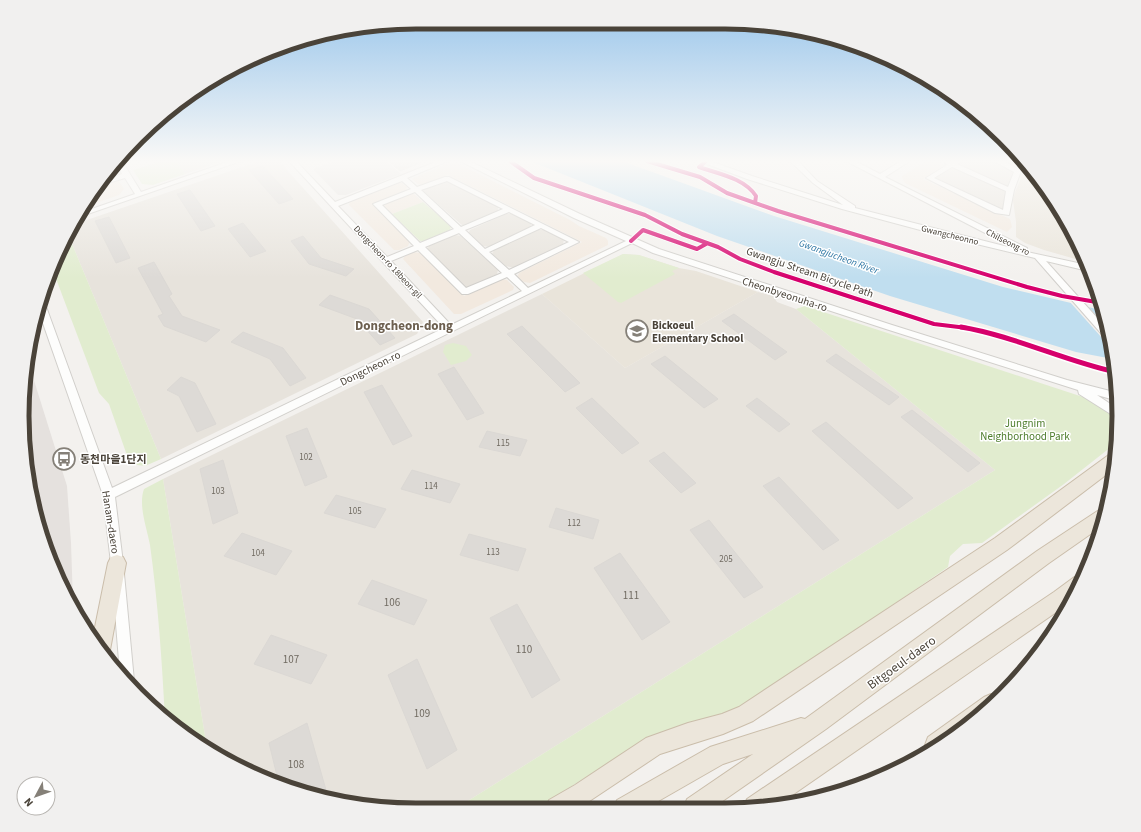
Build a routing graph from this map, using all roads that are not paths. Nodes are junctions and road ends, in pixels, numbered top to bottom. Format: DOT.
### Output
graph roads {
  1 [pos="125,200"];
  2 [pos="329,200"];
  3 [pos="347,200"];
  4 [pos="388,200"];
  5 [pos="428,200"];
  6 [pos="491,200"];
  7 [pos="545,200"];
  8 [pos="817,200"];
  9 [pos="840,200"];
  10 [pos="925,200"];
  11 [pos="977,200"];
  12 [pos="1008,200"];
  13 [pos="334,205"];
  14 [pos="510,209"];
  15 [pos="857,212"];
  16 [pos="87,213"];
  17 [pos="542,225"];
  18 [pos="460,230"];
  19 [pos="631,241"];
  20 [pos="420,246"];
  21 [pos="484,252"];
  22 [pos="1039,258"];
  23 [pos="386,260"];
  24 [pos="1082,267"];
  25 [pos="508,274"];
  26 [pos="528,292"];
  27 [pos="44,311"];
  28 [pos="1102,328"];
  29 [pos="450,329"];
  30 [pos="1066,383"];
  31 [pos="1111,395"];
  32 [pos="1112,410"];
  33 [pos="1109,464"];
  34 [pos="109,495"];
  35 [pos="1098,520"];
  36 [pos="117,563"];
  37 [pos="1070,591"];
  38 [pos="102,642"];
  39 [pos="126,672"];
  40 [pos="819,722"];
  41 [pos="764,801"];
  42 [pos="566,803"];
  43 [pos="634,803"];
  44 [pos="701,803"];
  1 -- 16 [label="street"];
  2 -- 13 [label="street, Dongcheon-ro 18beon-gil"];
  3 -- 13 [label="street"];
  4 -- 20 [label="street"];
  5 -- 18 [label="street"];
  6 -- 14 [label="street"];
  7 -- 19 [label="street, Cheonbyeonuha-ro"];
  8 -- 15 [label="street, Gwangcheonno"];
  9 -- 15 [label="street"];
  10 -- 22 [label="street, Chilseong-ro"];
  11 -- 12 [label="street"];
  13 -- 23 [label="street, Dongcheon-ro 18beon-gil"];
  14 -- 17 [label="street"];
  14 -- 18 [label="street"];
  15 -- 22 [label="street, Gwangcheonno"];
  17 -- 21 [label="street"];
  17 -- 25 [label="street"];
  18 -- 20 [label="street"];
  18 -- 21 [label="street"];
  19 -- 26 [label="street, Dongcheon-ro"];
  19 -- 30 [label="street, Cheonbyeonuha-ro"];
  20 -- 23 [label="street"];
  20 -- 25 [label="street"];
  21 -- 25 [label="street"];
  22 -- 24 [label="street"];
  22 -- 28 [label="street"];
  23 -- 29 [label="street, Dongcheon-ro 18beon-gil"];
  25 -- 26 [label="street"];
  26 -- 29 [label="street, Dongcheon-ro"];
  27 -- 34 [label="street, Hanam-daero"];
  29 -- 34 [label="street, Dongcheon-ro"];
  30 -- 31 [label="street, Cheonbyeonuha-ro"];
  30 -- 32 [label="street"];
  33 -- 42 [label="highway"];
  34 -- 36 [label="street, Hanam-daero"];
  35 -- 40 [label="highway, Bitgoeul-daero"];
  36 -- 38 [label="highway"];
  36 -- 39 [label="street, Hanam-daero"];
  37 -- 41 [label="highway"];
  40 -- 43 [label="highway"];
  40 -- 44 [label="highway, Bitgoeul-daero"];
}
